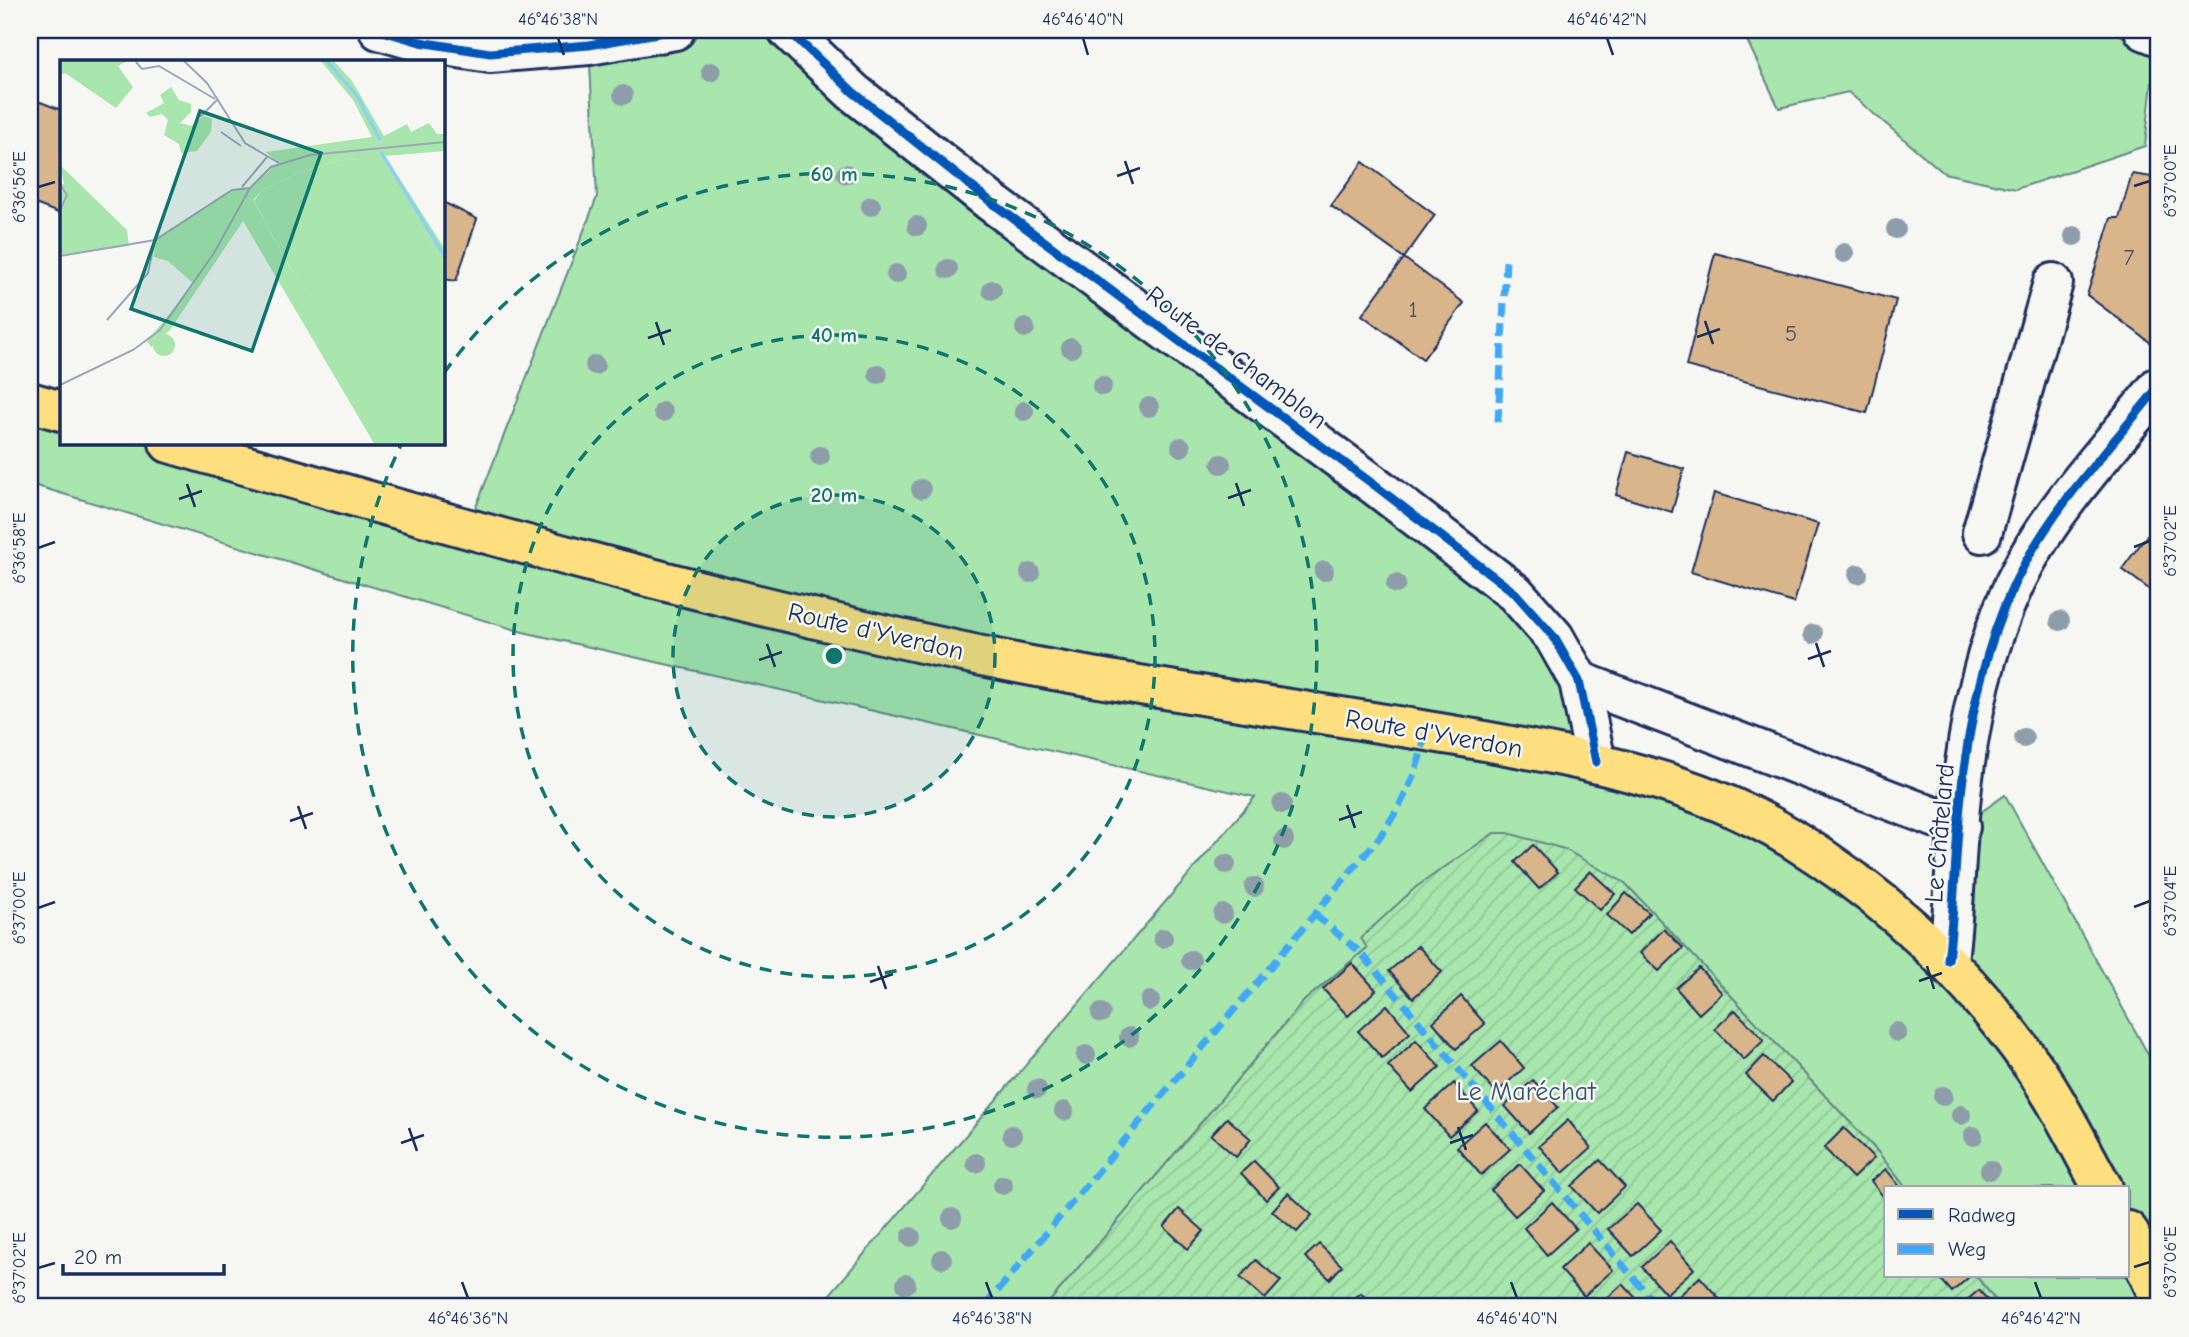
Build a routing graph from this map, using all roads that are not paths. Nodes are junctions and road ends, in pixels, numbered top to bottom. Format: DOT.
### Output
graph roads {
  1 [pos="379,30"];
  2 [pos="675,30"];
  3 [pos="788,30"];
  4 [pos="2144,30"];
  5 [pos="2159,36"];
  6 [pos="2053,283"];
  7 [pos="2159,386"];
  8 [pos="30,402"];
  9 [pos="60,411"];
  10 [pos="172,444"];
  11 [pos="1982,533"];
  12 [pos="1579,681"];
  13 [pos="1596,762"];
  14 [pos="1959,827"];
  15 [pos="1948,960"];
  16 [pos="2102,1186"];
  17 [pos="2130,1235"];
  18 [pos="2159,1296"];
  1 -- 2 [label="street"];
  3 -- 12 [label="street, Route de Chamblon"];
  4 -- 5 [label="street"];
  6 -- 11 [label="street"];
  7 -- 14 [label="street, Le Châtelard"];
  8 -- 9 [label="main road"];
  10 -- 13 [label="main road, Route d'Yverdon"];
  12 -- 13 [label="street, Route de Chamblon"];
  12 -- 14 [label="street"];
  13 -- 15 [label="main road"];
  14 -- 15 [label="street, Le Châtelard"];
  15 -- 16 [label="main road"];
  17 -- 18 [label="main road"];
}
